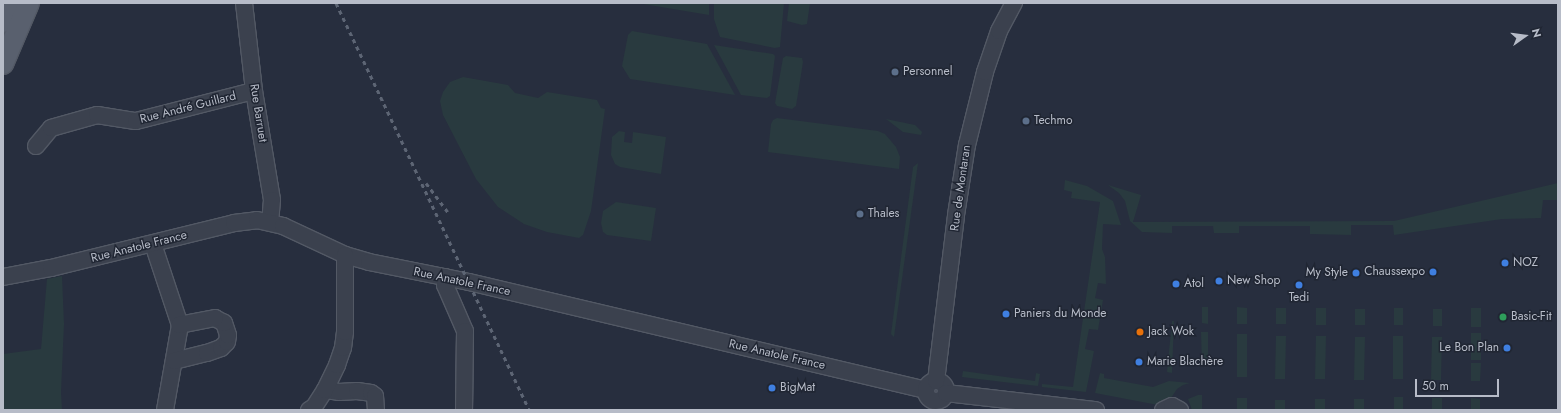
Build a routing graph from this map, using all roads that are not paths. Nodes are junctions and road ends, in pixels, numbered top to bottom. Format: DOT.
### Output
graph roads {
  1 [pos="11,3"];
  2 [pos="29,3"];
  3 [pos="244,3"];
  4 [pos="1014,3"];
  5 [pos="3,22"];
  6 [pos="3,64"];
  7 [pos="254,91"];
  8 [pos="36,146"];
  9 [pos="270,222"];
  10 [pos="153,244"];
  11 [pos="345,255"];
  12 [pos="3,277"];
  13 [pos="445,277"];
  14 [pos="180,325"];
  15 [pos="174,361"];
  16 [pos="325,390"];
  17 [pos="935,395"];
  18 [pos="316,409"];
  19 [pos="165,410"];
  20 [pos="376,410"];
  21 [pos="464,410"];
  22 [pos="1096,410"];
  23 [pos="1163,410"];
  24 [pos="1180,410"];
  1 -- 5 [label="main road"];
  2 -- 6 [label="main road"];
  3 -- 7 [label="street, Rue Barruet"];
  4 -- 17 [label="street, Rue de Montaran"];
  7 -- 8 [label="street, Rue André Guillard"];
  7 -- 9 [label="street, Rue Barruet"];
  9 -- 10 [label="street, Rue Anatole France"];
  9 -- 11 [label="street, Rue Anatole France"];
  10 -- 12 [label="street, Rue Anatole France"];
  10 -- 14 [label="street"];
  11 -- 13 [label="street, Rue Anatole France"];
  11 -- 16 [label="street"];
  13 -- 17 [label="street, Rue Anatole France"];
  13 -- 21 [label="street"];
  14 -- 15 [label="street"];
  14 -- 15 [label="street"];
  15 -- 19 [label="street"];
  16 -- 18 [label="street"];
  16 -- 20 [label="street"];
  17 -- 22 [label="street, Rue Anatole France"];
  23 -- 24 [label="street"];
}
